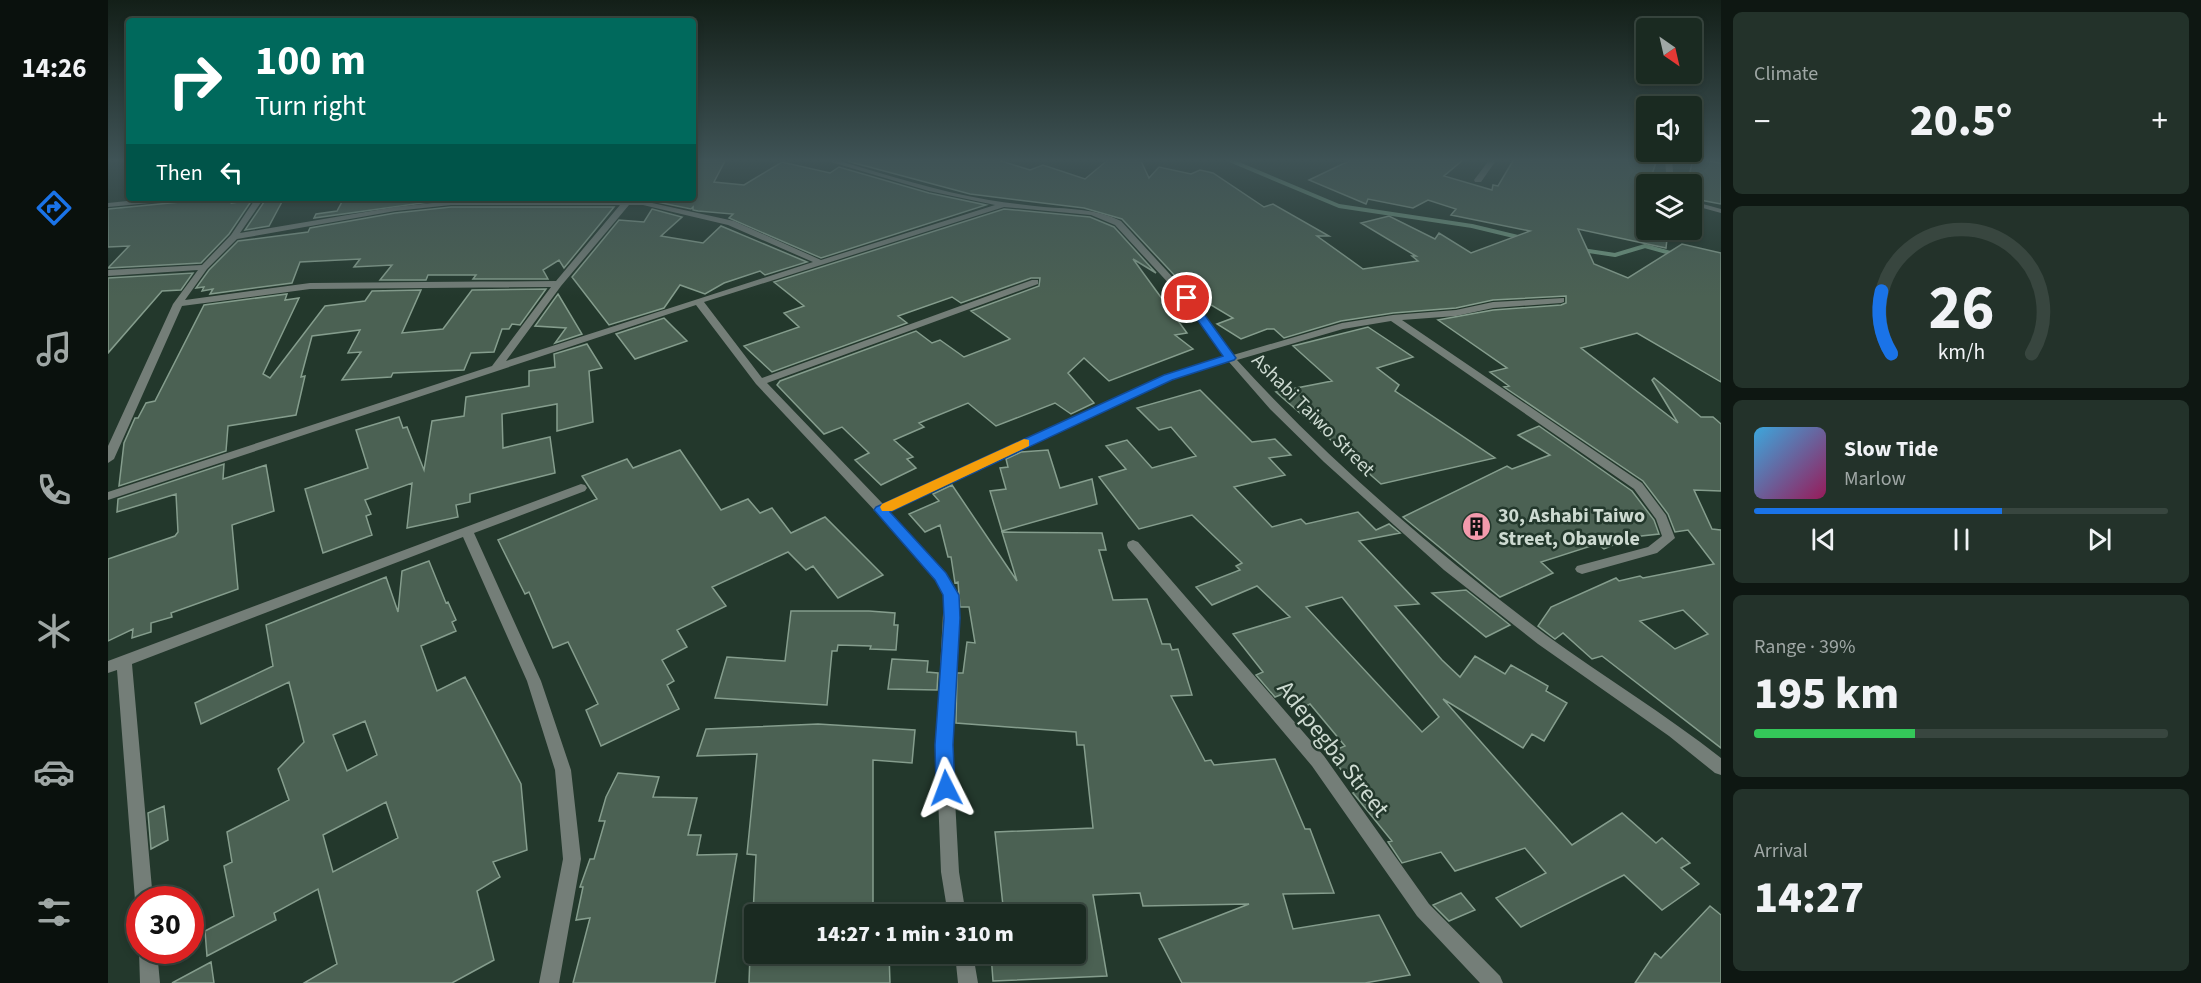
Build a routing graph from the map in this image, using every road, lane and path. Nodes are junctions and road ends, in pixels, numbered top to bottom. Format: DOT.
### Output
graph roads {
  1 [pos="255,205"];
  2 [pos="434,205"];
  3 [pos="626,205"];
  4 [pos="656,205"];
  5 [pos="997,205"];
  6 [pos="1003,206"];
  7 [pos="1702,206"];
  8 [pos="1721,211"];
  9 [pos="234,237"];
  10 [pos="820,262"];
  11 [pos="204,267"];
  12 [pos="108,273"];
  13 [pos="1035,282"];
  14 [pos="558,284"];
  15 [pos="1561,300"];
  16 [pos="698,301"];
  17 [pos="178,303"];
  18 [pos="1393,318"];
  19 [pos="1230,358"];
  20 [pos="494,370"];
  21 [pos="760,382"];
  22 [pos="108,459"];
  23 [pos="581,488"];
  24 [pos="108,496"];
  25 [pos="881,510"];
  26 [pos="467,532"];
  27 [pos="1133,545"];
  28 [pos="1582,569"];
  29 [pos="116,664"];
  30 [pos="1721,768"];
  31 [pos="142,886"];
  32 [pos="955,904"];
  33 [pos="149,964"];
  34 [pos="966,964"];
  35 [pos="150,983"];
  36 [pos="549,983"];
  37 [pos="969,983"];
  38 [pos="1493,983"];
  1 -- 9 [label="street"];
  2 -- 9 [label="street"];
  3 -- 14 [label="street"];
  4 -- 10 [label="street"];
  5 -- 6 [label="street, Ashabi Taiwo Street"];
  6 -- 10 [label="street"];
  6 -- 19 [label="street, Ashabi Taiwo Street"];
  7 -- 8 [label="street"];
  9 -- 11 [label="street"];
  10 -- 16 [label="street"];
  11 -- 12 [label="street"];
  11 -- 17 [label="street"];
  13 -- 21 [label="street"];
  14 -- 17 [label="street"];
  14 -- 20 [label="street"];
  15 -- 18 [label="street"];
  16 -- 20 [label="street"];
  16 -- 21 [label="street"];
  17 -- 22 [label="street"];
  18 -- 19 [label="street"];
  18 -- 28 [label="street"];
  19 -- 25 [label="street"];
  19 -- 30 [label="street, Ashabi Taiwo Street"];
  20 -- 24 [label="street"];
  21 -- 25 [label="street"];
  23 -- 26 [label="street"];
  25 -- 32 [label="street"];
  26 -- 29 [label="street"];
  26 -- 36 [label="street"];
  27 -- 38 [label="street, Adepegba Street"];
  29 -- 31 [label="street"];
  33 -- 35 [label="street"];
  34 -- 37 [label="street"];
}
